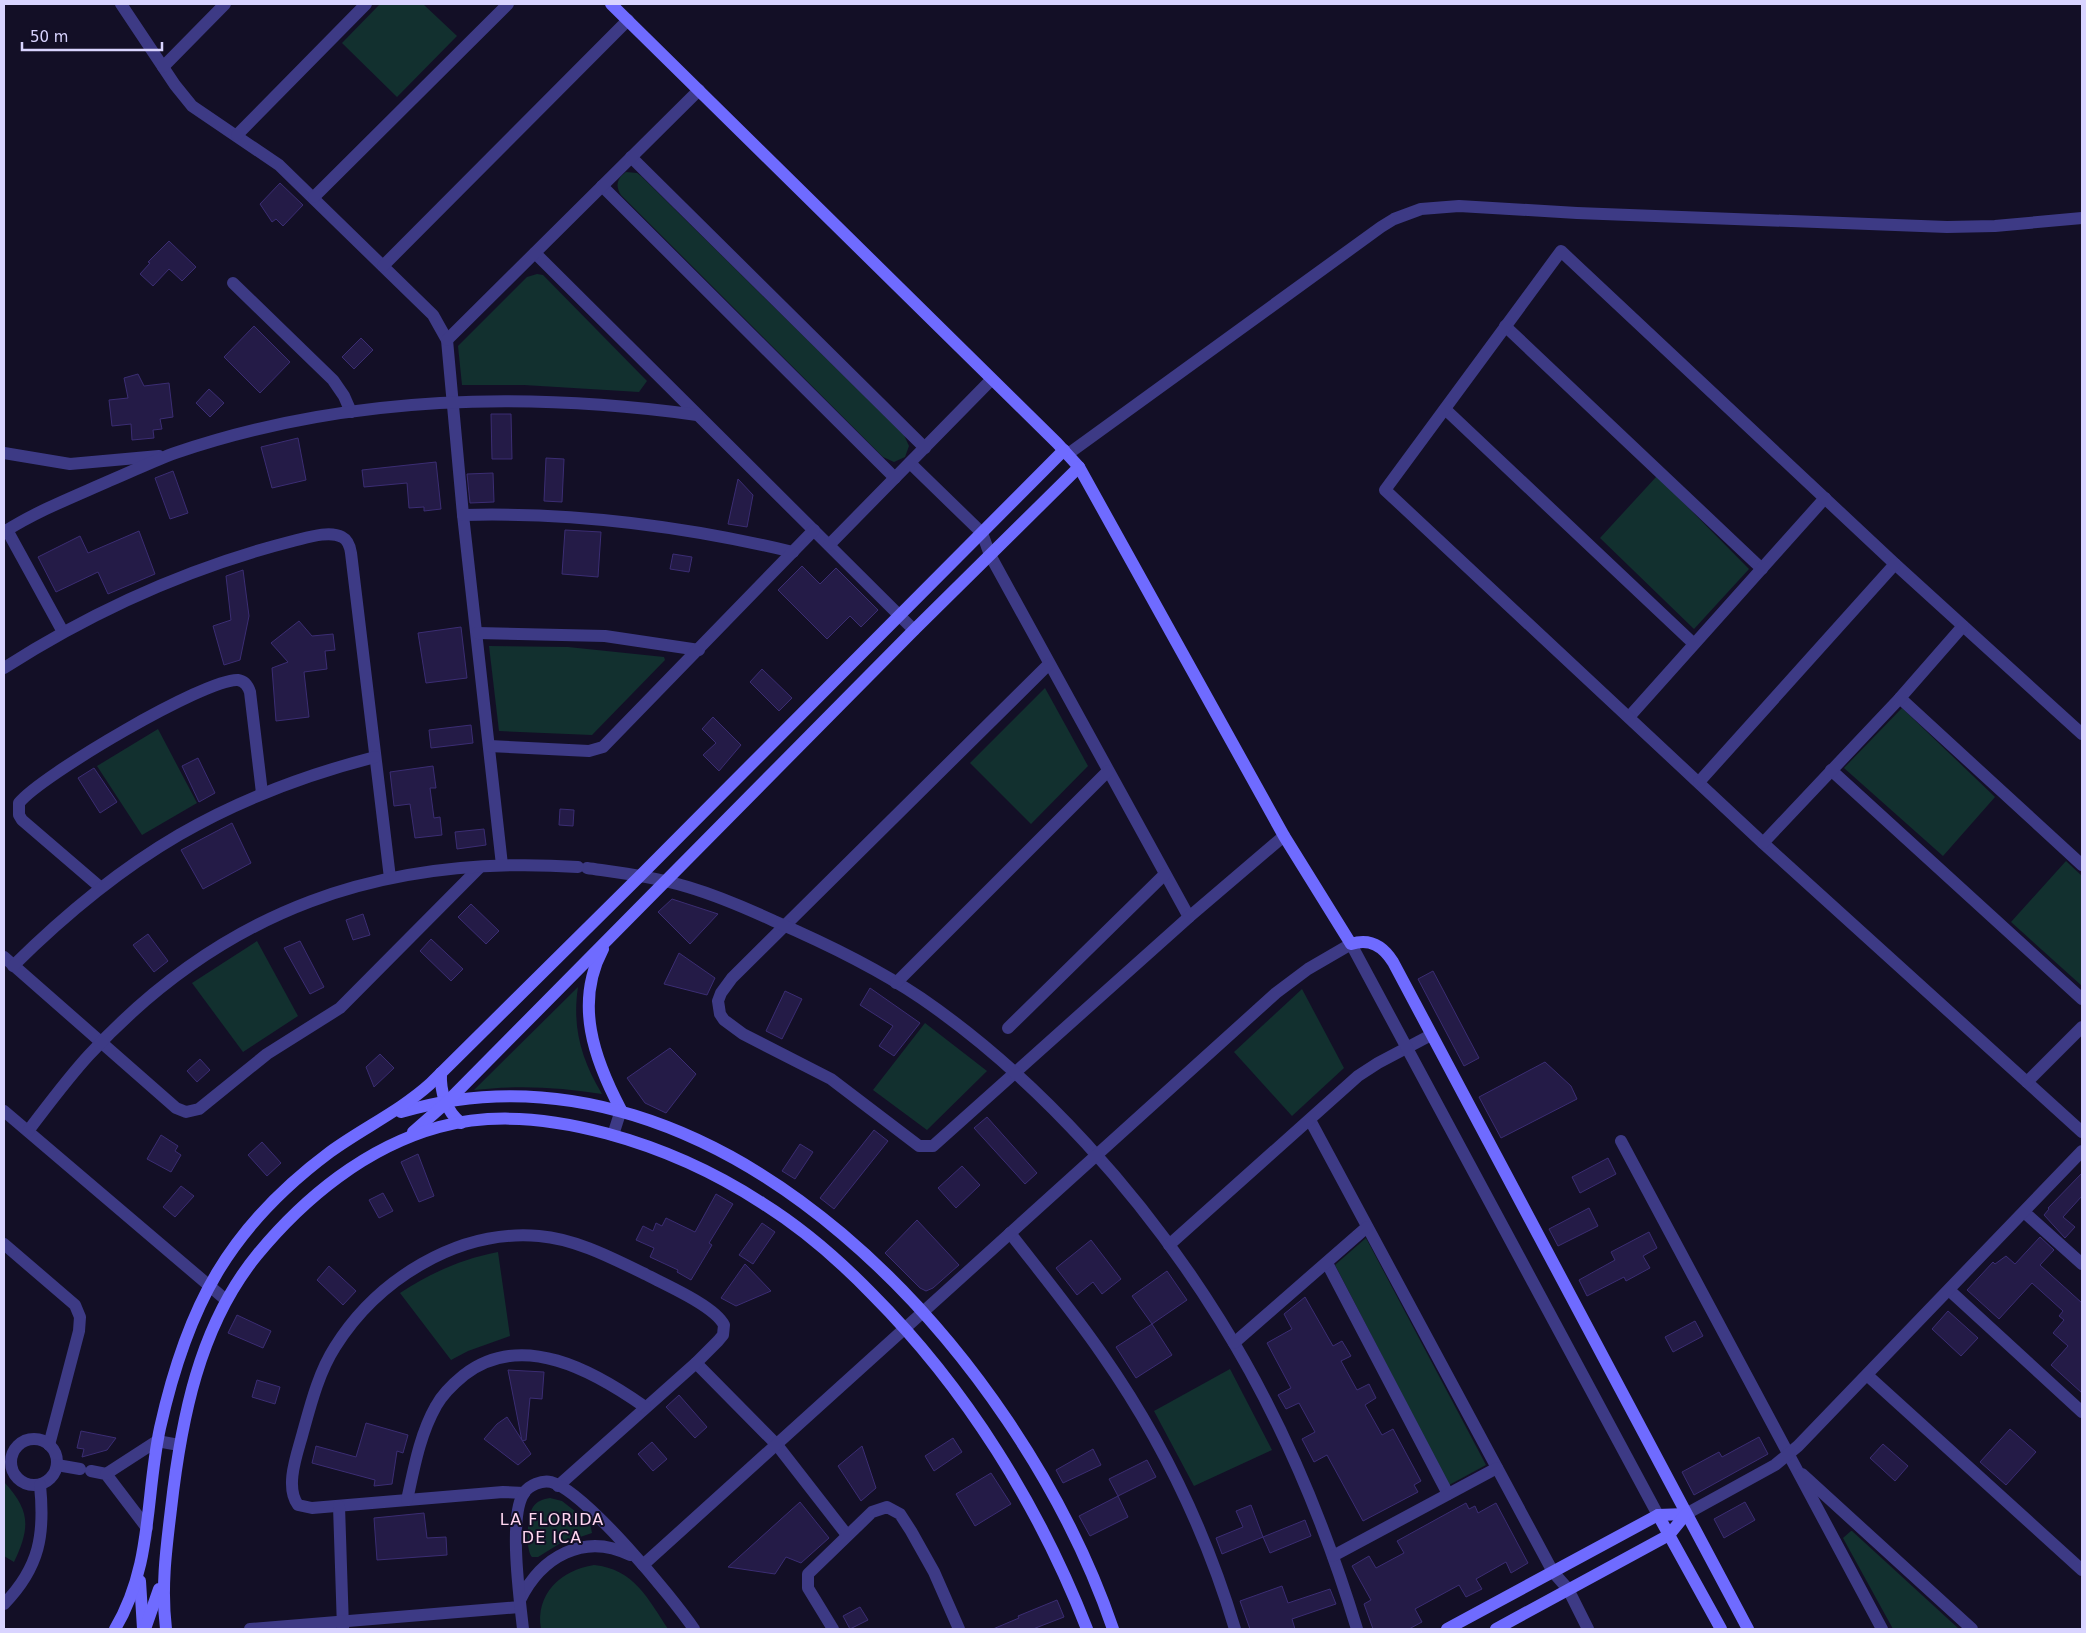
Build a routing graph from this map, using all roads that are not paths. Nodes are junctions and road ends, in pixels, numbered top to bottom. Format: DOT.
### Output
graph roads {
  1 [pos="121,4"];
  2 [pos="225,4"];
  3 [pos="366,4"];
  4 [pos="508,4"];
  5 [pos="611,4"];
  6 [pos="628,20"];
  7 [pos="162,67"];
  8 [pos="699,90"];
  9 [pos="237,135"];
  10 [pos="631,157"];
  11 [pos="602,186"];
  12 [pos="314,197"];
  13 [pos="2082,218"];
  14 [pos="535,253"];
  15 [pos="383,266"];
  16 [pos="233,283"];
  17 [pos="1506,326"];
  18 [pos="447,340"];
  19 [pos="991,380"];
  20 [pos="452,403"];
  21 [pos="1445,409"];
  22 [pos="351,412"];
  23 [pos="697,415"];
  24 [pos="925,448"];
  25 [pos="1066,452"];
  26 [pos="4,453"];
  27 [pos="174,454"];
  28 [pos="910,463"];
  29 [pos="1079,467"];
  30 [pos="895,478"];
  31 [pos="1825,498"];
  32 [pos="463,515"];
  33 [pos="814,530"];
  34 [pos="5,531"];
  35 [pos="982,533"];
  36 [pos="829,545"];
  37 [pos="793,552"];
  38 [pos="990,556"];
  39 [pos="1895,564"];
  40 [pos="1762,568"];
  41 [pos="900,616"];
  42 [pos="1963,626"];
  43 [pos="914,630"];
  44 [pos="63,632"];
  45 [pos="477,633"];
  46 [pos="1694,644"];
  47 [pos="699,650"];
  48 [pos="1049,664"];
  49 [pos="4,668"];
  50 [pos="1900,698"];
  51 [pos="1629,717"];
  52 [pos="2082,734"];
  53 [pos="489,746"];
  54 [pos="375,757"];
  55 [pos="1108,770"];
  56 [pos="1831,770"];
  57 [pos="1699,782"];
  58 [pos="262,793"];
  59 [pos="1284,836"];
  60 [pos="1764,843"];
  61 [pos="502,865"];
  62 [pos="2082,865"];
  63 [pos="480,867"];
  64 [pos="1165,874"];
  65 [pos="640,876"];
  66 [pos="390,878"];
  67 [pos="666,881"];
  68 [pos="100,887"];
  69 [pos="1189,917"];
  70 [pos="786,926"];
  71 [pos="608,940"];
  72 [pos="1351,944"];
  73 [pos="9,962"];
  74 [pos="896,983"];
  75 [pos="2082,999"];
  76 [pos="2082,1027"];
  77 [pos="1008,1028"];
  78 [pos="1432,1035"];
  79 [pos="102,1042"];
  80 [pos="1406,1048"];
  81 [pos="441,1073"];
  82 [pos="1014,1074"];
  83 [pos="2027,1082"];
  84 [pos="446,1103"];
  85 [pos="621,1110"];
  86 [pos="4,1111"];
  87 [pos="388,1116"];
  88 [pos="1310,1120"];
  89 [pos="462,1122"];
  90 [pos="28,1131"];
  91 [pos="2082,1132"];
  92 [pos="613,1135"];
  93 [pos="403,1139"];
  94 [pos="1621,1141"];
  95 [pos="2082,1152"];
  96 [pos="1097,1156"];
  97 [pos="2024,1212"];
  98 [pos="1367,1227"];
  99 [pos="1010,1233"];
  100 [pos="4,1244"];
  101 [pos="1169,1245"];
  102 [pos="1327,1263"];
  103 [pos="2082,1264"];
  104 [pos="209,1286"];
  105 [pos="1949,1290"];
  106 [pos="226,1300"];
  107 [pos="923,1312"];
  108 [pos="905,1330"];
  109 [pos="1234,1343"];
  110 [pos="696,1363"];
  111 [pos="1867,1375"];
  112 [pos="645,1408"];
  113 [pos="2082,1412"];
  114 [pos="157,1441"];
  115 [pos="179,1444"];
  116 [pos="49,1445"];
  117 [pos="777,1445"];
  118 [pos="1788,1455"];
  119 [pos="7,1457"];
  120 [pos="57,1464"];
  121 [pos="1497,1468"];
  122 [pos="1795,1468"];
  123 [pos="106,1474"];
  124 [pos="40,1485"];
  125 [pos="558,1486"];
  126 [pos="524,1492"];
  127 [pos="1448,1494"];
  128 [pos="407,1500"];
  129 [pos="339,1506"];
  130 [pos="1686,1514"];
  131 [pos="1658,1516"];
  132 [pos="147,1528"];
  133 [pos="1669,1534"];
  134 [pos="846,1535"];
  135 [pos="1333,1556"];
  136 [pos="639,1561"];
  137 [pos="2082,1570"];
  138 [pos="1553,1572"];
  139 [pos="139,1573"];
  140 [pos="163,1575"];
  141 [pos="1568,1589"];
  142 [pos="4,1604"];
  143 [pos="520,1604"];
  144 [pos="343,1626"];
  145 [pos="118,1629"];
  146 [pos="144,1629"];
  147 [pos="166,1629"];
  148 [pos="250,1629"];
  149 [pos="523,1629"];
  150 [pos="694,1629"];
  151 [pos="832,1629"];
  152 [pos="959,1629"];
  153 [pos="1086,1629"];
  154 [pos="1114,1629"];
  155 [pos="1235,1629"];
  156 [pos="1357,1629"];
  157 [pos="1448,1629"];
  158 [pos="1496,1629"];
  159 [pos="1588,1629"];
  160 [pos="1721,1629"];
  161 [pos="1748,1629"];
  162 [pos="1882,1629"];
  163 [pos="1972,1629"];
  1 -- 7 [label="street"];
  2 -- 7 [label="street"];
  3 -- 9 [label="street"];
  4 -- 12 [label="street"];
  5 -- 6 [label="street"];
  6 -- 8 [label="street"];
  6 -- 15 [label="street"];
  7 -- 9 [label="street"];
  8 -- 10 [label="street"];
  8 -- 19 [label="street"];
  9 -- 12 [label="street"];
  10 -- 11 [label="street"];
  10 -- 24 [label="street"];
  11 -- 14 [label="street"];
  11 -- 30 [label="street"];
  12 -- 15 [label="street"];
  13 -- 25 [label="street"];
  14 -- 18 [label="street"];
  14 -- 23 [label="street"];
  15 -- 18 [label="street"];
  16 -- 22 [label="street"];
  17 -- 21 [label="street"];
  17 -- 31 [label="street"];
  17 -- 40 [label="street"];
  18 -- 20 [label="street"];
  19 -- 24 [label="street"];
  19 -- 25 [label="street"];
  20 -- 22 [label="street"];
  20 -- 23 [label="street"];
  20 -- 32 [label="street"];
  21 -- 46 [label="street"];
  21 -- 51 [label="street"];
  22 -- 27 [label="street"];
  23 -- 33 [label="street"];
  24 -- 28 [label="street"];
  25 -- 29 [label="street"];
  25 -- 35 [label="street"];
  26 -- 27 [label="street"];
  27 -- 34 [label="street"];
  28 -- 30 [label="street"];
  28 -- 35 [label="street"];
  29 -- 38 [label="street"];
  29 -- 59 [label="street"];
  30 -- 36 [label="street"];
  31 -- 39 [label="street"];
  31 -- 40 [label="street"];
  32 -- 37 [label="street"];
  32 -- 45 [label="street"];
  33 -- 36 [label="street"];
  33 -- 37 [label="street"];
  34 -- 44 [label="street"];
  35 -- 38 [label="street"];
  35 -- 41 [label="street"];
  36 -- 41 [label="street"];
  37 -- 47 [label="street"];
  38 -- 43 [label="street"];
  38 -- 48 [label="street"];
  39 -- 42 [label="street"];
  39 -- 57 [label="street"];
  40 -- 46 [label="street"];
  41 -- 43 [label="street"];
  41 -- 65 [label="street"];
  42 -- 50 [label="street"];
  42 -- 52 [label="street"];
  43 -- 67 [label="street"];
  44 -- 49 [label="street"];
  44 -- 54 [label="street"];
  45 -- 47 [label="street"];
  45 -- 53 [label="street"];
  46 -- 51 [label="street"];
  47 -- 53 [label="street"];
  48 -- 55 [label="street"];
  48 -- 70 [label="street"];
  50 -- 56 [label="street"];
  50 -- 62 [label="street"];
  51 -- 57 [label="street"];
  53 -- 61 [label="street"];
  54 -- 58 [label="street"];
  54 -- 66 [label="street"];
  55 -- 64 [label="street"];
  55 -- 74 [label="street"];
  56 -- 60 [label="street"];
  56 -- 75 [label="street"];
  57 -- 60 [label="street"];
  58 -- 68 [label="street"];
  58 -- 68 [label="street"];
  59 -- 69 [label="street"];
  59 -- 72 [label="street"];
  60 -- 83 [label="street"];
  61 -- 63 [label="street"];
  61 -- 65 [label="street"];
  63 -- 66 [label="street"];
  63 -- 79 [label="street"];
  64 -- 69 [label="street"];
  64 -- 77 [label="street"];
  65 -- 67 [label="street"];
  65 -- 81 [label="street"];
  66 -- 79 [label="street"];
  67 -- 70 [label="street"];
  67 -- 71 [label="street"];
  68 -- 73 [label="street"];
  69 -- 82 [label="street"];
  70 -- 74 [label="street"];
  70 -- 82 [label="street"];
  71 -- 84 [label="street"];
  71 -- 85 [label="street"];
  72 -- 78 [label="street"];
  72 -- 80 [label="street"];
  72 -- 96 [label="street"];
  73 -- 79 [label="street"];
  74 -- 82 [label="street"];
  76 -- 83 [label="street"];
  78 -- 80 [label="street"];
  78 -- 130 [label="street"];
  79 -- 90 [label="street"];
  80 -- 88 [label="street"];
  80 -- 131 [label="street"];
  81 -- 84 [label="street"];
  81 -- 87 [label="street"];
  82 -- 96 [label="street"];
  83 -- 91 [label="street"];
  84 -- 85 [label="street"];
  84 -- 87 [label="street"];
  84 -- 89 [label="street"];
  84 -- 93 [label="street"];
  85 -- 92 [label="street"];
  85 -- 107 [label="street"];
  86 -- 90 [label="street"];
  87 -- 104 [label="street"];
  88 -- 98 [label="street"];
  88 -- 101 [label="street"];
  89 -- 92 [label="street"];
  89 -- 93 [label="street"];
  90 -- 104 [label="street"];
  92 -- 108 [label="street"];
  93 -- 106 [label="street"];
  94 -- 118 [label="street"];
  95 -- 97 [label="street"];
  96 -- 99 [label="street"];
  96 -- 101 [label="street"];
  97 -- 103 [label="street"];
  97 -- 105 [label="street"];
  98 -- 102 [label="street"];
  98 -- 121 [label="street"];
  99 -- 107 [label="street"];
  99 -- 155 [label="street"];
  100 -- 116 [label="street"];
  101 -- 109 [label="street"];
  102 -- 109 [label="street"];
  102 -- 127 [label="street"];
  104 -- 106 [label="street"];
  104 -- 114 [label="street"];
  105 -- 111 [label="street"];
  105 -- 113 [label="street"];
  106 -- 115 [label="street"];
  107 -- 108 [label="street"];
  107 -- 154 [label="street"];
  108 -- 117 [label="street"];
  108 -- 153 [label="street"];
  109 -- 135 [label="street"];
  110 -- 112 [label="street"];
  110 -- 117 [label="street"];
  110 -- 129 [label="street"];
  111 -- 118 [label="street"];
  111 -- 137 [label="street"];
  112 -- 125 [label="street"];
  112 -- 128 [label="street"];
  114 -- 115 [label="street"];
  114 -- 123 [label="street"];
  114 -- 132 [label="street"];
  115 -- 140 [label="street"];
  116 -- 119 [label="street"];
  116 -- 120 [label="street"];
  117 -- 134 [label="street"];
  117 -- 136 [label="street"];
  118 -- 122 [label="street"];
  118 -- 130 [label="street"];
  119 -- 124 [label="street"];
  120 -- 123 [label="street"];
  120 -- 124 [label="street"];
  121 -- 127 [label="street"];
  121 -- 138 [label="street"];
  122 -- 162 [label="street"];
  122 -- 163 [label="street"];
  123 -- 132 [label="street"];
  124 -- 142 [label="street"];
  125 -- 126 [label="street"];
  125 -- 136 [label="street"];
  126 -- 128 [label="street"];
  126 -- 143 [label="street"];
  127 -- 135 [label="street"];
  128 -- 129 [label="street"];
  129 -- 144 [label="street"];
  130 -- 131 [label="street"];
  130 -- 133 [label="street"];
  130 -- 161 [label="street"];
  131 -- 133 [label="street"];
  131 -- 138 [label="street"];
  132 -- 139 [label="street"];
  133 -- 141 [label="street"];
  133 -- 160 [label="street"];
  134 -- 151 [label="street"];
  134 -- 152 [label="street"];
  135 -- 156 [label="street"];
  136 -- 143 [label="street"];
  136 -- 150 [label="street"];
  138 -- 141 [label="street"];
  138 -- 157 [label="street"];
  139 -- 145 [label="street"];
  139 -- 146 [label="street"];
  140 -- 146 [label="street"];
  140 -- 147 [label="street"];
  141 -- 158 [label="street"];
  141 -- 159 [label="street"];
  143 -- 144 [label="street"];
  143 -- 149 [label="street"];
  144 -- 148 [label="street"];
}
